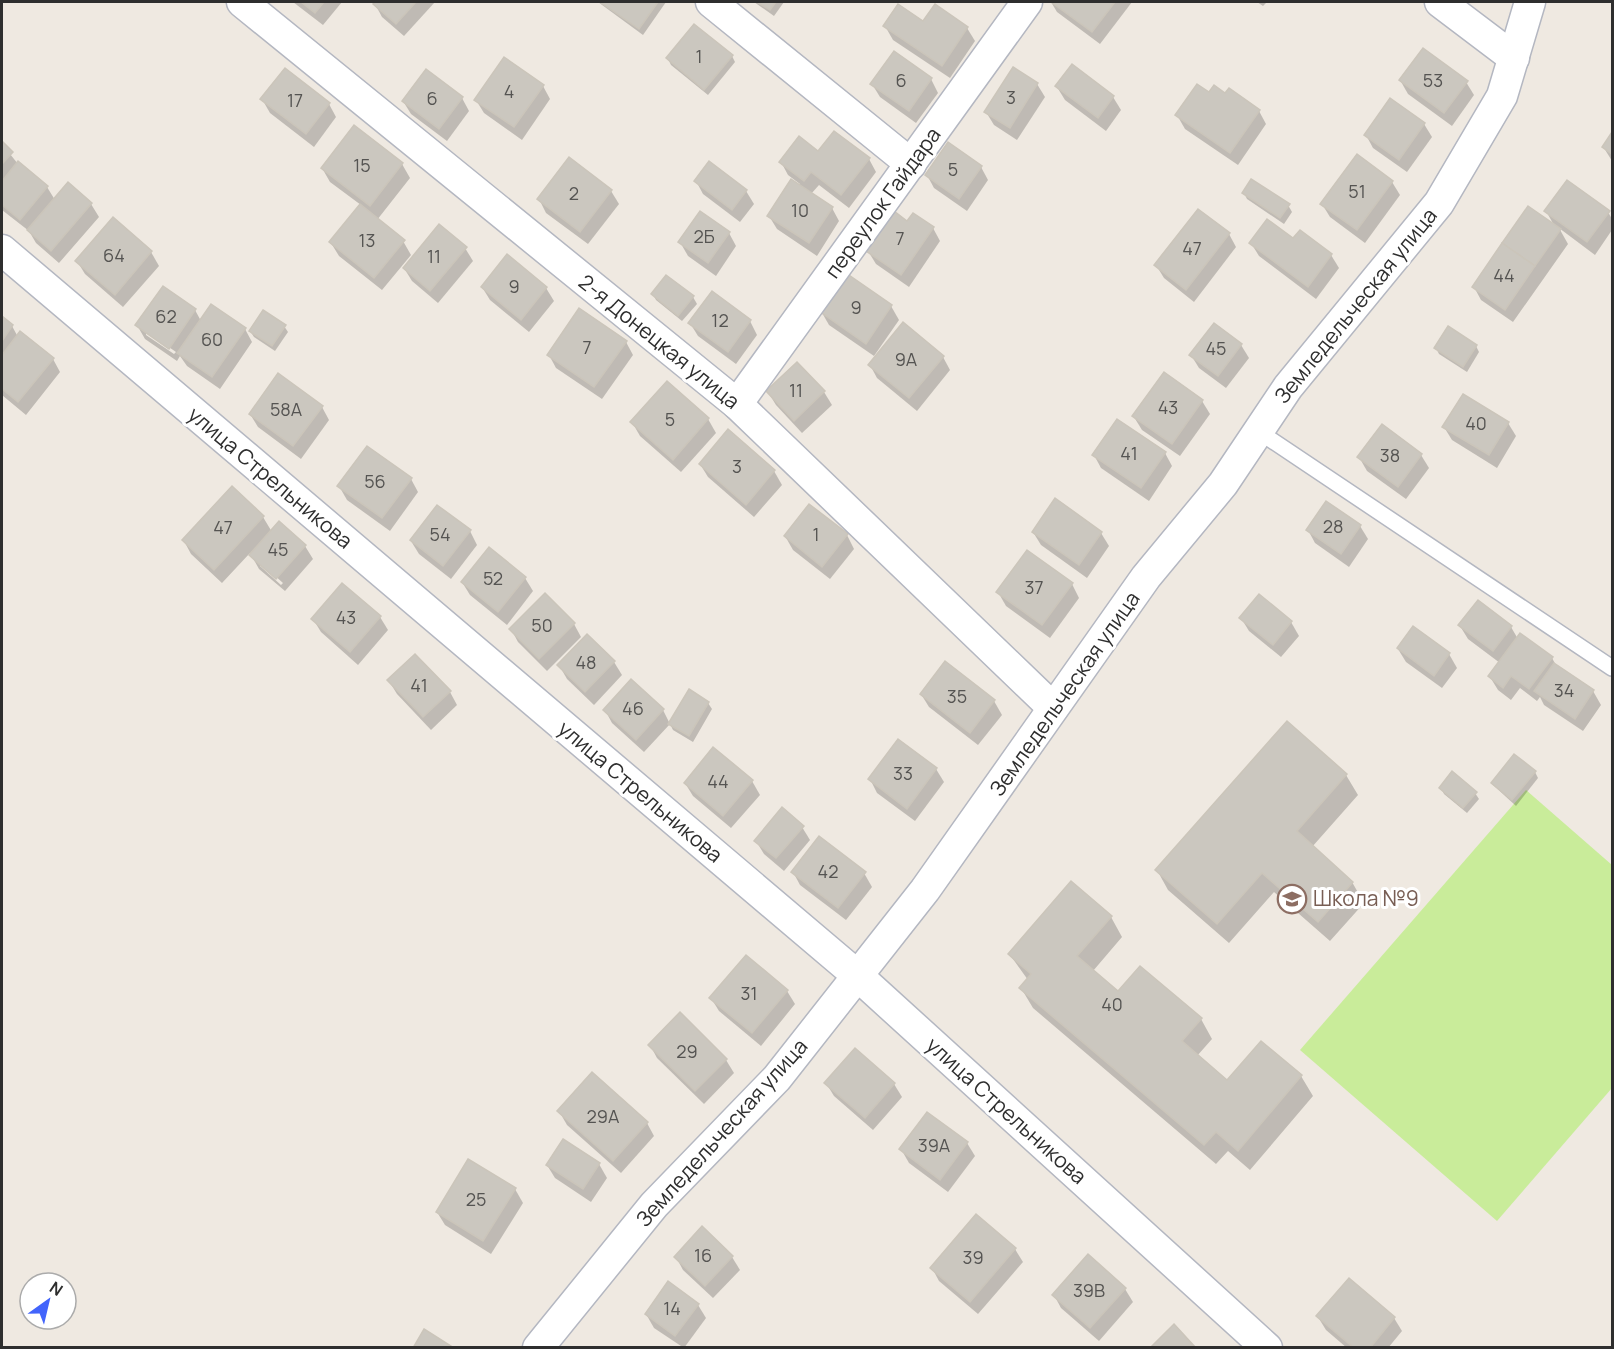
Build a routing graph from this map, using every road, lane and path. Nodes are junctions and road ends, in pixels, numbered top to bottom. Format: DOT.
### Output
graph roads {
  1 [pos="242,2"];
  2 [pos="711,2"];
  3 [pos="1027,2"];
  4 [pos="1440,2"];
  5 [pos="1530,2"];
  6 [pos="1514,58"];
  7 [pos="911,164"];
  8 [pos="2,250"];
  9 [pos="737,404"];
  10 [pos="1258,431"];
  11 [pos="1612,668"];
  12 [pos="1053,708"];
  13 [pos="858,976"];
  14 [pos="538,1347"];
  15 [pos="1267,1347"];
  1 -- 9 [label="street, 2-я Донецкая улица"];
  2 -- 7 [label="street"];
  3 -- 7 [label="street, переулок Гайдара"];
  4 -- 6 [label="street"];
  5 -- 6 [label="street, Земледельческая улица"];
  6 -- 10 [label="street, Земледельческая улица"];
  7 -- 9 [label="street, переулок Гайдара"];
  8 -- 13 [label="street, улица Стрельникова"];
  9 -- 12 [label="street, 2-я Донецкая улица"];
  10 -- 11 [label="lane"];
  10 -- 12 [label="street, Земледельческая улица"];
  12 -- 13 [label="street, Земледельческая улица"];
  13 -- 14 [label="street, Земледельческая улица"];
  13 -- 15 [label="street, улица Стрельникова"];
}
